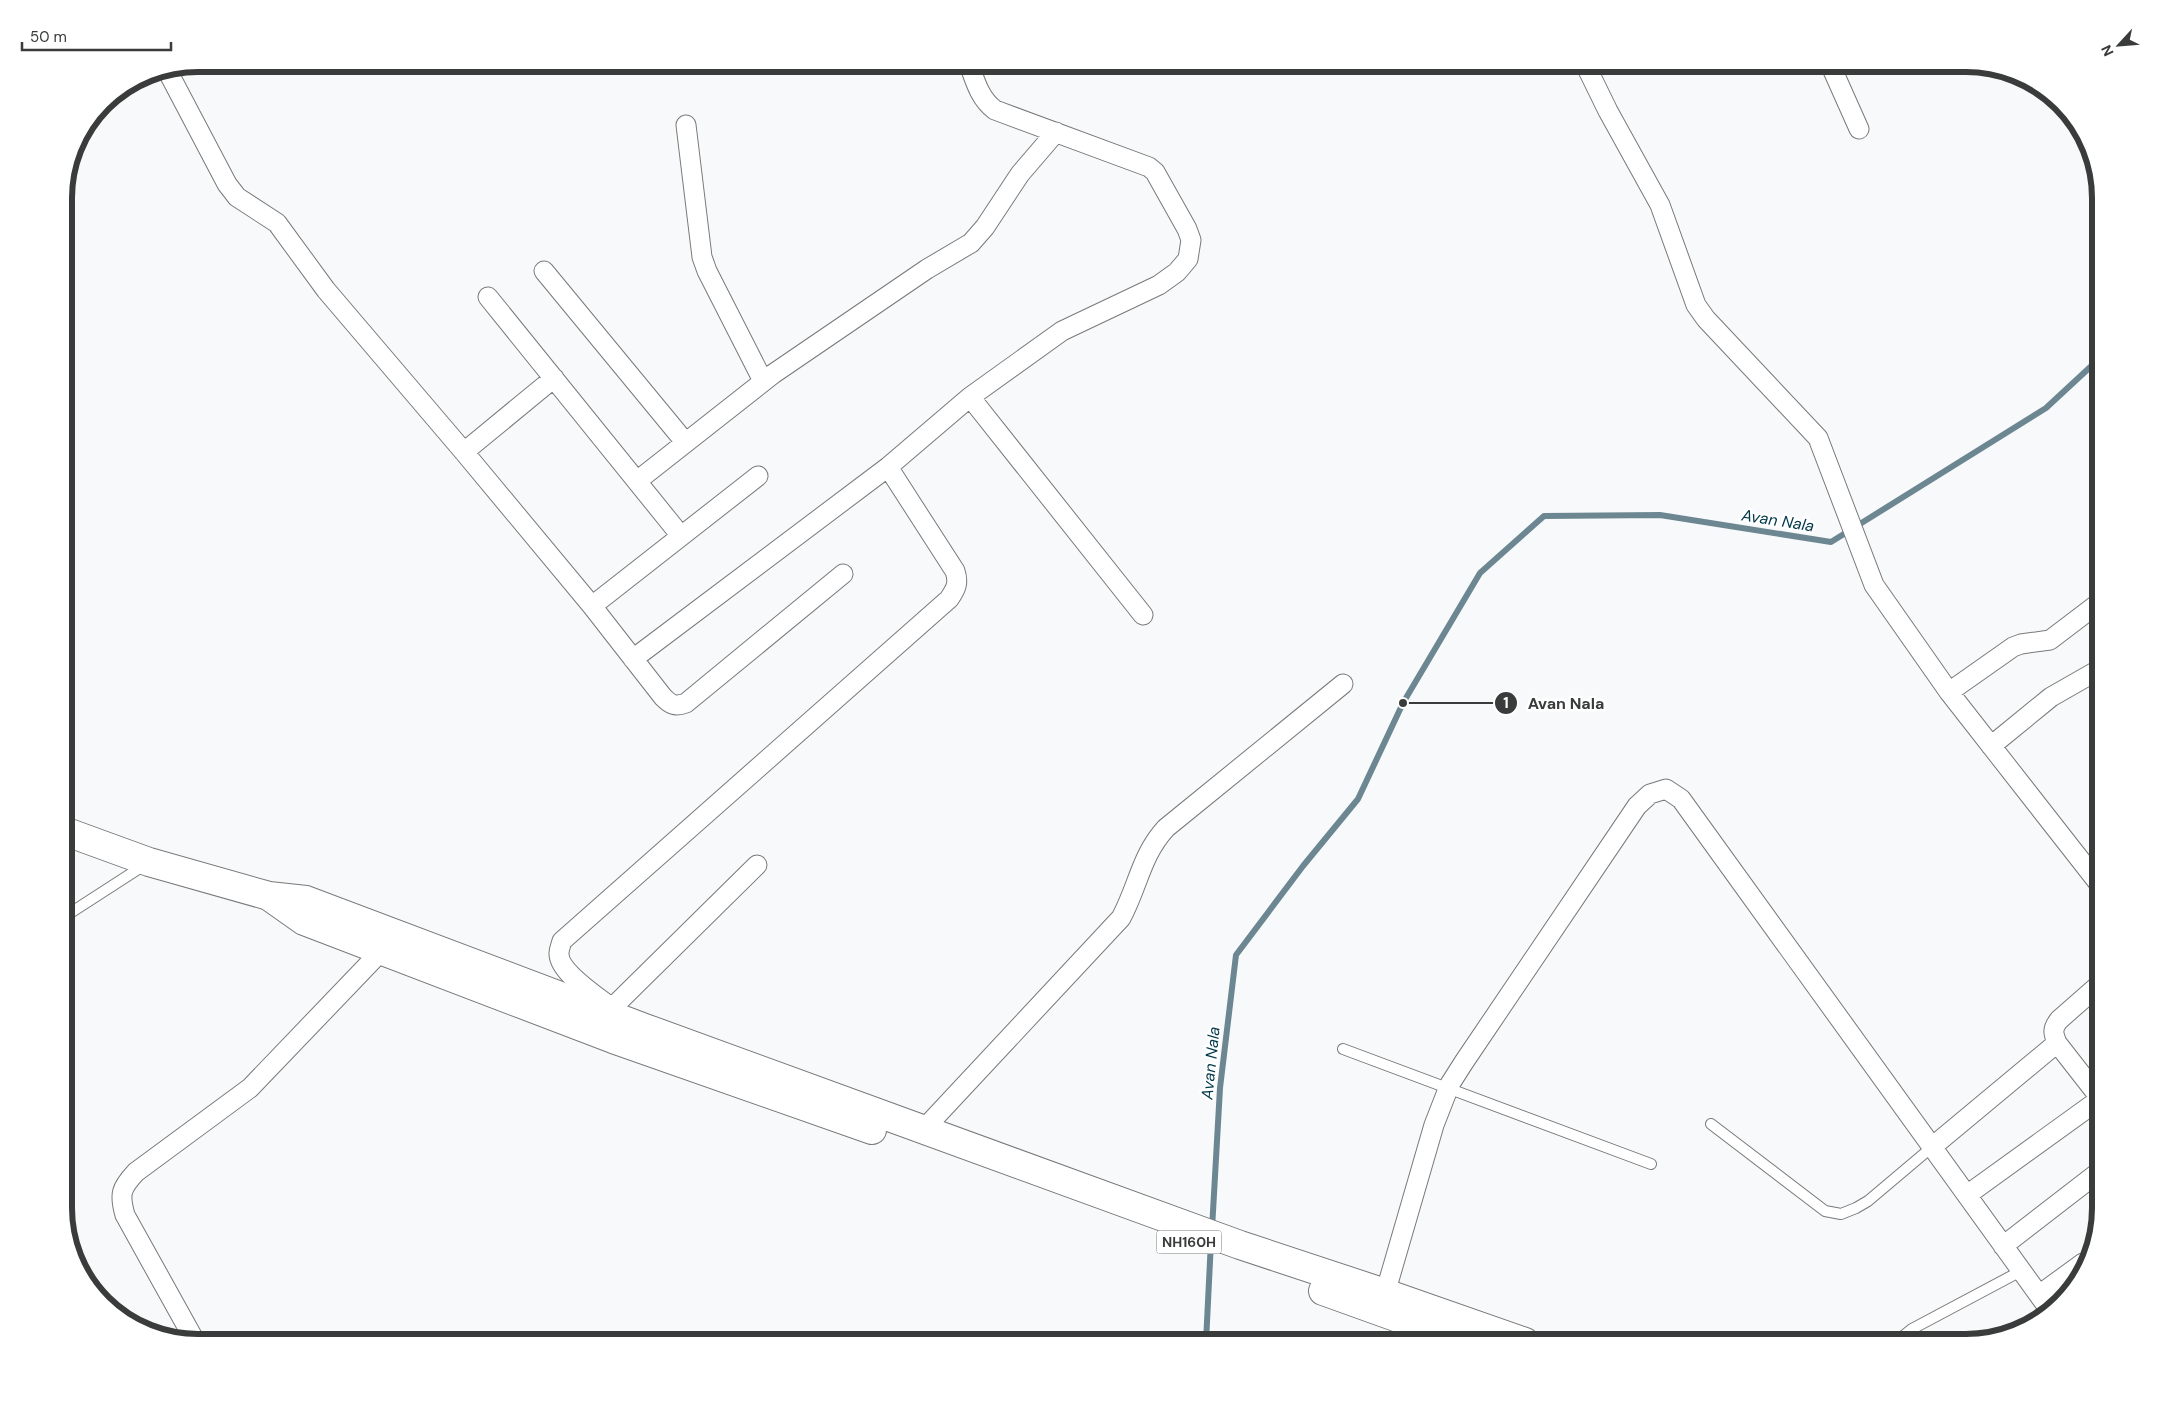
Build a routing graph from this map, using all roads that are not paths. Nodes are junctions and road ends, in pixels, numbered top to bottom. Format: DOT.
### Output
graph roads {
  1 [pos="972,72"];
  2 [pos="1589,72"];
  3 [pos="1834,72"];
  4 [pos="170,76"];
  5 [pos="686,125"];
  6 [pos="1859,129"];
  7 [pos="1056,132"];
  8 [pos="544,271"];
  9 [pos="488,297"];
  10 [pos="554,378"];
  11 [pos="763,381"];
  12 [pos="970,397"];
  13 [pos="685,442"];
  14 [pos="464,452"];
  15 [pos="888,466"];
  16 [pos="758,476"];
  17 [pos="637,481"];
  18 [pos="681,536"];
  19 [pos="843,574"];
  20 [pos="592,606"];
  21 [pos="2092,608"];
  22 [pos="1144,615"];
  23 [pos="633,659"];
  24 [pos="2092,674"];
  25 [pos="1343,684"];
  26 [pos="1948,692"];
  27 [pos="1991,746"];
  28 [pos="73,834"];
  29 [pos="149,862"];
  30 [pos="758,865"];
  31 [pos="2092,875"];
  32 [pos="73,911"];
  33 [pos="390,942"];
  34 [pos="2092,991"];
  35 [pos="604,1018"];
  36 [pos="2057,1043"];
  37 [pos="1343,1050"];
  38 [pos="2092,1083"];
  39 [pos="1448,1090"];
  40 [pos="2092,1095"];
  41 [pos="1711,1124"];
  42 [pos="924,1129"];
  43 [pos="1932,1147"];
  44 [pos="1651,1164"];
  45 [pos="2092,1177"];
  46 [pos="1967,1196"];
  47 [pos="1145,1218"];
  48 [pos="2003,1246"];
  49 [pos="2021,1270"];
  50 [pos="2070,1276"];
  51 [pos="1382,1302"];
  52 [pos="2044,1302"];
  53 [pos="191,1333"];
  54 [pos="1448,1334"];
  55 [pos="1496,1334"];
  56 [pos="1906,1334"];
  1 -- 7 [label="street"];
  2 -- 26 [label="street"];
  3 -- 6 [label="street"];
  4 -- 14 [label="street"];
  5 -- 11 [label="street"];
  7 -- 11 [label="street"];
  7 -- 12 [label="street"];
  8 -- 13 [label="street"];
  9 -- 10 [label="street"];
  10 -- 14 [label="street"];
  10 -- 17 [label="street"];
  11 -- 13 [label="street"];
  12 -- 15 [label="street"];
  12 -- 22 [label="street"];
  13 -- 17 [label="street"];
  14 -- 20 [label="street"];
  15 -- 23 [label="street"];
  15 -- 35 [label="street"];
  16 -- 18 [label="street"];
  17 -- 18 [label="street"];
  18 -- 20 [label="street"];
  19 -- 23 [label="street"];
  20 -- 23 [label="street"];
  21 -- 26 [label="street"];
  24 -- 27 [label="street"];
  25 -- 42 [label="street"];
  26 -- 27 [label="street"];
  27 -- 31 [label="street"];
  28 -- 29 [label="main road"];
  29 -- 32 [label="lane"];
  29 -- 33 [label="main road"];
  30 -- 35 [label="street"];
  33 -- 35 [label="main road"];
  33 -- 53 [label="street"];
  34 -- 36 [label="street"];
  35 -- 42 [label="main road"];
  35 -- 47 [label="main road"];
  36 -- 38 [label="street"];
  36 -- 43 [label="street"];
  37 -- 39 [label="lane"];
  39 -- 43 [label="street"];
  39 -- 44 [label="lane"];
  39 -- 51 [label="street"];
  40 -- 46 [label="street"];
  41 -- 43 [label="lane"];
  42 -- 47 [label="main road"];
  43 -- 46 [label="street"];
  45 -- 48 [label="street"];
  46 -- 48 [label="street"];
  47 -- 51 [label="main road, NH160H"];
  48 -- 49 [label="street"];
  49 -- 52 [label="street"];
  49 -- 56 [label="lane"];
  50 -- 52 [label="street"];
  51 -- 54 [label="main road"];
  51 -- 55 [label="main road"];
}
